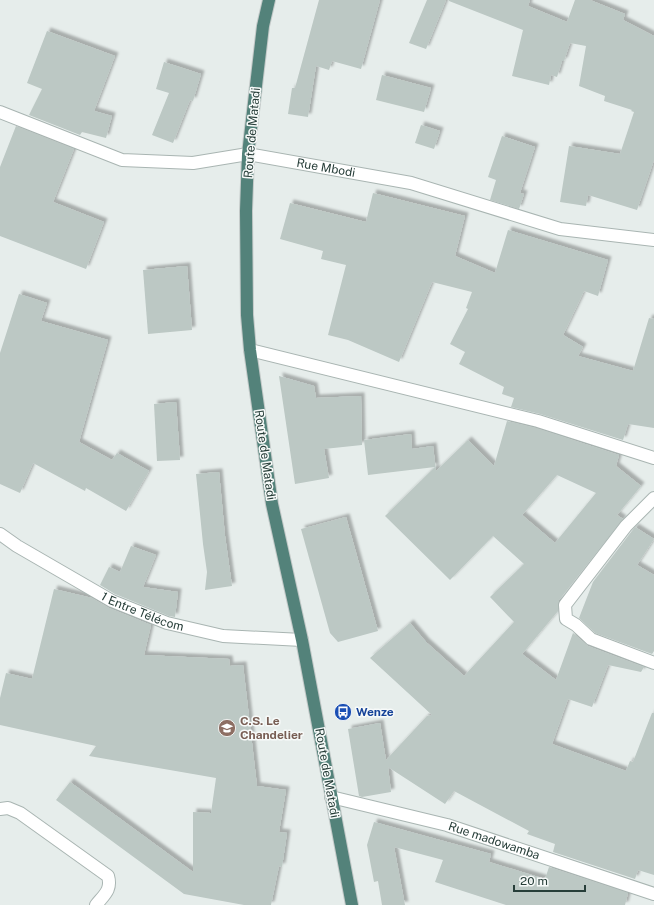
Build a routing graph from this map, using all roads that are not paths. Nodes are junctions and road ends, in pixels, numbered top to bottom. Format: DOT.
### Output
graph roads {
  1 [pos="269,0"];
  2 [pos="0,112"];
  3 [pos="248,154"];
  4 [pos="654,240"];
  5 [pos="250,350"];
  6 [pos="654,458"];
  7 [pos="654,498"];
  8 [pos="0,534"];
  9 [pos="302,640"];
  10 [pos="654,663"];
  11 [pos="331,797"];
  12 [pos="0,809"];
  13 [pos="654,894"];
  14 [pos="96,905"];
  15 [pos="352,905"];
  1 -- 3 [label="highway, Route de Matadi"];
  2 -- 3 [label="street, Rue Mbodi"];
  3 -- 4 [label="street, Rue Mbodi"];
  3 -- 5 [label="highway, Route de Matadi"];
  5 -- 6 [label="street"];
  5 -- 9 [label="highway, Route de Matadi"];
  7 -- 10 [label="street"];
  8 -- 9 [label="street, 1 Entre Télécom"];
  9 -- 11 [label="highway, Route de Matadi"];
  11 -- 13 [label="street, Rue madowamba"];
  11 -- 15 [label="highway, Route de Matadi"];
  12 -- 14 [label="street"];
}
